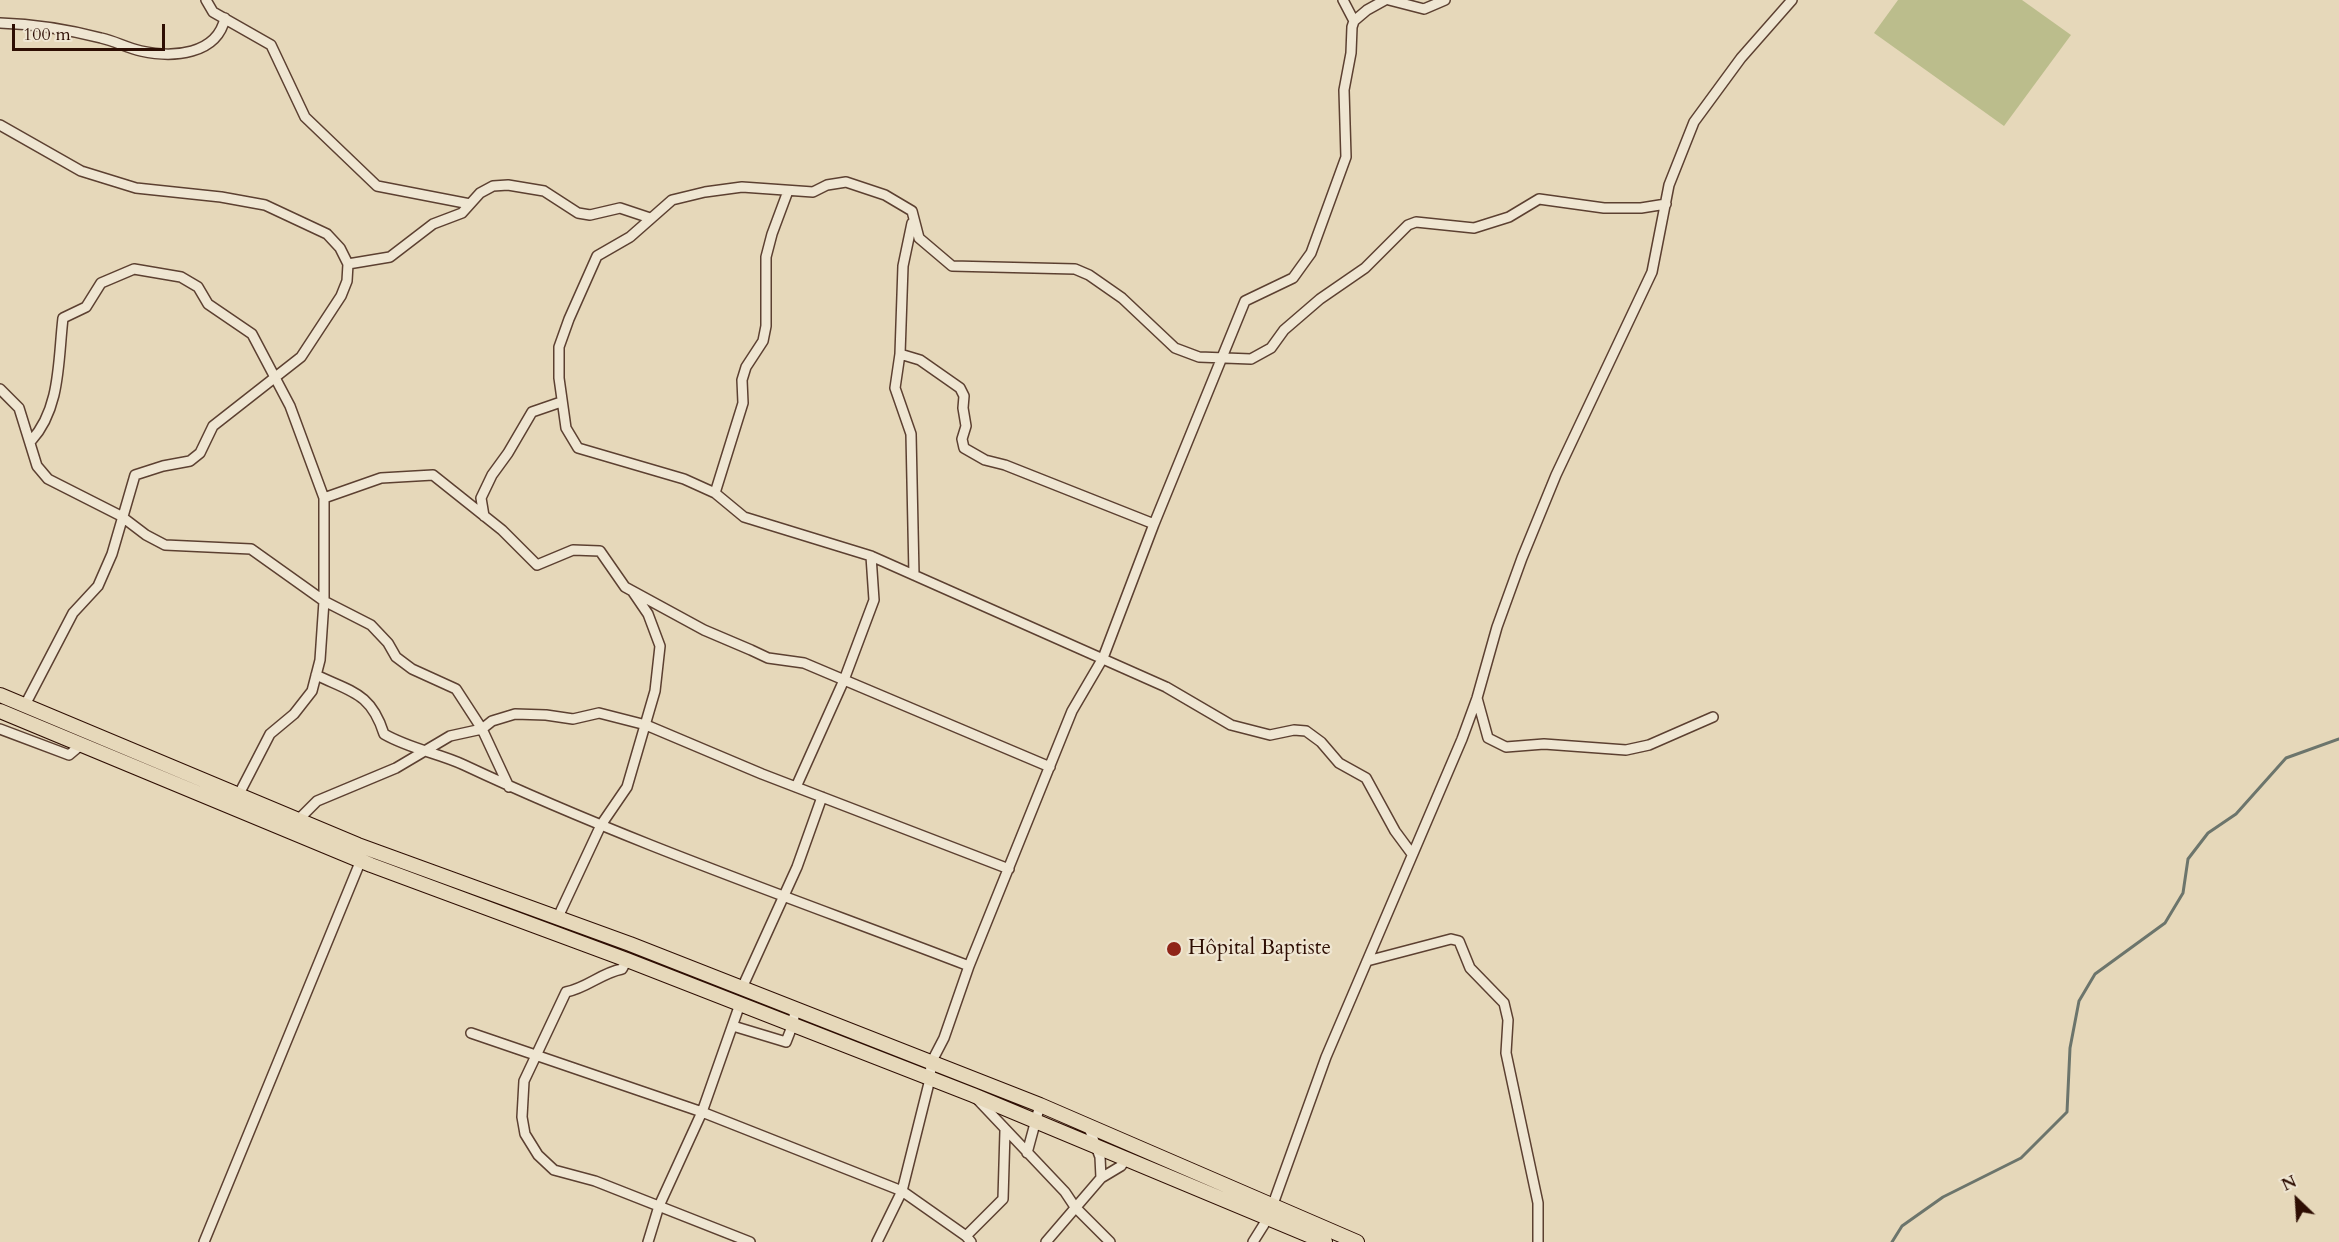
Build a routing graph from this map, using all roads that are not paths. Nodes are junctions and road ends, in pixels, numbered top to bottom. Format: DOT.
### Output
graph roads {
  1 [pos="206,0"];
  2 [pos="1342,0"];
  3 [pos="1387,0"];
  4 [pos="1445,0"];
  5 [pos="1792,0"];
  6 [pos="225,18"];
  7 [pos="1354,21"];
  8 [pos="0,23"];
  9 [pos="0,125"];
  10 [pos="788,192"];
  11 [pos="470,204"];
  12 [pos="1666,204"];
  13 [pos="650,218"];
  14 [pos="913,220"];
  15 [pos="348,264"];
  16 [pos="900,354"];
  17 [pos="1221,360"];
  18 [pos="275,376"];
  19 [pos="0,389"];
  20 [pos="561,402"];
  21 [pos="31,441"];
  22 [pos="715,493"];
  23 [pos="324,498"];
  24 [pos="122,516"];
  25 [pos="484,516"];
  26 [pos="1154,524"];
  27 [pos="871,556"];
  28 [pos="914,576"];
  29 [pos="631,590"];
  30 [pos="324,601"];
  31 [pos="1103,658"];
  32 [pos="316,675"];
  33 [pos="844,680"];
  34 [pos="0,695"];
  35 [pos="1477,698"];
  36 [pos="25,705"];
  37 [pos="0,711"];
  38 [pos="1713,717"];
  39 [pos="646,725"];
  40 [pos="0,729"];
  41 [pos="482,729"];
  42 [pos="82,744"];
  43 [pos="424,753"];
  44 [pos="1050,767"];
  45 [pos="509,787"];
  46 [pos="796,787"];
  47 [pos="239,794"];
  48 [pos="822,797"];
  49 [pos="238,809"];
  50 [pos="299,819"];
  51 [pos="601,825"];
  52 [pos="298,834"];
  53 [pos="1412,854"];
  54 [pos="361,861"];
  55 [pos="1009,869"];
  56 [pos="784,895"];
  57 [pos="558,917"];
  58 [pos="627,960"];
  59 [pos="1366,961"];
  60 [pos="969,966"];
  61 [pos="742,988"];
  62 [pos="740,1004"];
  63 [pos="795,1008"];
  64 [pos="793,1024"];
  65 [pos="733,1026"];
  66 [pos="471,1033"];
  67 [pos="536,1054"];
  68 [pos="931,1063"];
  69 [pos="930,1079"];
  70 [pos="973,1095"];
  71 [pos="1040,1105"];
  72 [pos="702,1112"];
  73 [pos="1037,1121"];
  74 [pos="1089,1128"];
  75 [pos="1005,1131"];
  76 [pos="1097,1147"];
  77 [pos="1027,1153"];
  78 [pos="1126,1158"];
  79 [pos="1101,1178"];
  80 [pos="902,1191"];
  81 [pos="659,1206"];
  82 [pos="1075,1207"];
  83 [pos="1270,1212"];
  84 [pos="968,1239"];
  85 [pos="204,1240"];
  86 [pos="216,1242"];
  87 [pos="648,1242"];
  88 [pos="750,1242"];
  89 [pos="877,1242"];
  90 [pos="1046,1242"];
  91 [pos="1110,1242"];
  92 [pos="1253,1242"];
  93 [pos="1325,1242"];
  94 [pos="1357,1242"];
  95 [pos="1538,1242"];
  1 -- 6 [label="street"];
  2 -- 7 [label="street"];
  3 -- 4 [label="street"];
  3 -- 7 [label="street"];
  5 -- 12 [label="street"];
  6 -- 8 [label="street"];
  6 -- 11 [label="street"];
  7 -- 17 [label="street"];
  9 -- 15 [label="street"];
  10 -- 13 [label="street"];
  10 -- 14 [label="street"];
  10 -- 22 [label="street"];
  11 -- 13 [label="street"];
  11 -- 15 [label="street"];
  12 -- 17 [label="street"];
  12 -- 35 [label="street"];
  13 -- 20 [label="street"];
  14 -- 16 [label="street"];
  14 -- 17 [label="street"];
  15 -- 18 [label="street"];
  16 -- 26 [label="street"];
  16 -- 28 [label="street"];
  17 -- 26 [label="street"];
  18 -- 21 [label="street"];
  18 -- 23 [label="street"];
  18 -- 24 [label="street"];
  19 -- 21 [label="street"];
  20 -- 22 [label="street"];
  20 -- 25 [label="street"];
  21 -- 24 [label="street"];
  22 -- 27 [label="street"];
  23 -- 25 [label="street"];
  23 -- 30 [label="street"];
  24 -- 30 [label="street"];
  24 -- 36 [label="street"];
  25 -- 29 [label="street"];
  26 -- 31 [label="street"];
  27 -- 28 [label="street"];
  27 -- 33 [label="street"];
  28 -- 31 [label="street"];
  29 -- 33 [label="street"];
  29 -- 39 [label="street"];
  30 -- 32 [label="street"];
  30 -- 41 [label="street"];
  31 -- 44 [label="street"];
  31 -- 53 [label="street"];
  32 -- 43 [label="street"];
  32 -- 47 [label="street"];
  33 -- 44 [label="street"];
  33 -- 46 [label="street"];
  34 -- 36 [label="main road"];
  35 -- 38 [label="street"];
  35 -- 53 [label="street"];
  36 -- 47 [label="main road"];
  37 -- 42 [label="main road"];
  39 -- 41 [label="street"];
  39 -- 46 [label="street"];
  39 -- 51 [label="street"];
  40 -- 42 [label="street"];
  41 -- 43 [label="street"];
  41 -- 45 [label="street"];
  42 -- 49 [label="main road"];
  43 -- 45 [label="street"];
  43 -- 50 [label="street"];
  44 -- 55 [label="street"];
  45 -- 51 [label="street"];
  46 -- 48 [label="street"];
  47 -- 49 [label="street"];
  47 -- 50 [label="main road"];
  48 -- 55 [label="street"];
  48 -- 56 [label="street"];
  49 -- 52 [label="main road"];
  50 -- 52 [label="street"];
  50 -- 57 [label="main road"];
  51 -- 56 [label="street"];
  51 -- 57 [label="street"];
  52 -- 54 [label="main road"];
  53 -- 59 [label="street"];
  54 -- 58 [label="main road"];
  54 -- 85 [label="street"];
  55 -- 60 [label="street"];
  56 -- 60 [label="street"];
  56 -- 61 [label="street"];
  57 -- 61 [label="main road"];
  58 -- 62 [label="main road"];
  58 -- 67 [label="street"];
  59 -- 83 [label="street"];
  59 -- 95 [label="street"];
  60 -- 68 [label="street"];
  61 -- 63 [label="main road"];
  62 -- 64 [label="main road"];
  62 -- 65 [label="street"];
  63 -- 64 [label="street"];
  63 -- 68 [label="main road"];
  64 -- 65 [label="street"];
  64 -- 69 [label="main road"];
  65 -- 72 [label="street"];
  66 -- 67 [label="street"];
  67 -- 72 [label="street"];
  67 -- 81 [label="street"];
  68 -- 69 [label="street"];
  68 -- 71 [label="main road"];
  69 -- 70 [label="main road"];
  69 -- 80 [label="street"];
  70 -- 73 [label="main road"];
  70 -- 75 [label="street"];
  71 -- 73 [label="street"];
  71 -- 74 [label="main road"];
  72 -- 80 [label="street"];
  72 -- 81 [label="street"];
  73 -- 76 [label="main road"];
  73 -- 77 [label="street"];
  74 -- 76 [label="street"];
  74 -- 83 [label="main road"];
  75 -- 77 [label="street"];
  75 -- 84 [label="street"];
  76 -- 78 [label="main road"];
  76 -- 79 [label="street"];
  77 -- 82 [label="street"];
  78 -- 79 [label="street"];
  78 -- 83 [label="main road"];
  79 -- 82 [label="street"];
  80 -- 84 [label="street"];
  80 -- 89 [label="street"];
  81 -- 87 [label="street"];
  81 -- 88 [label="street"];
  82 -- 90 [label="street"];
  82 -- 91 [label="street"];
  83 -- 92 [label="street"];
  83 -- 93 [label="main road"];
  83 -- 94 [label="main road"];
  85 -- 86 [label="street"];
}
